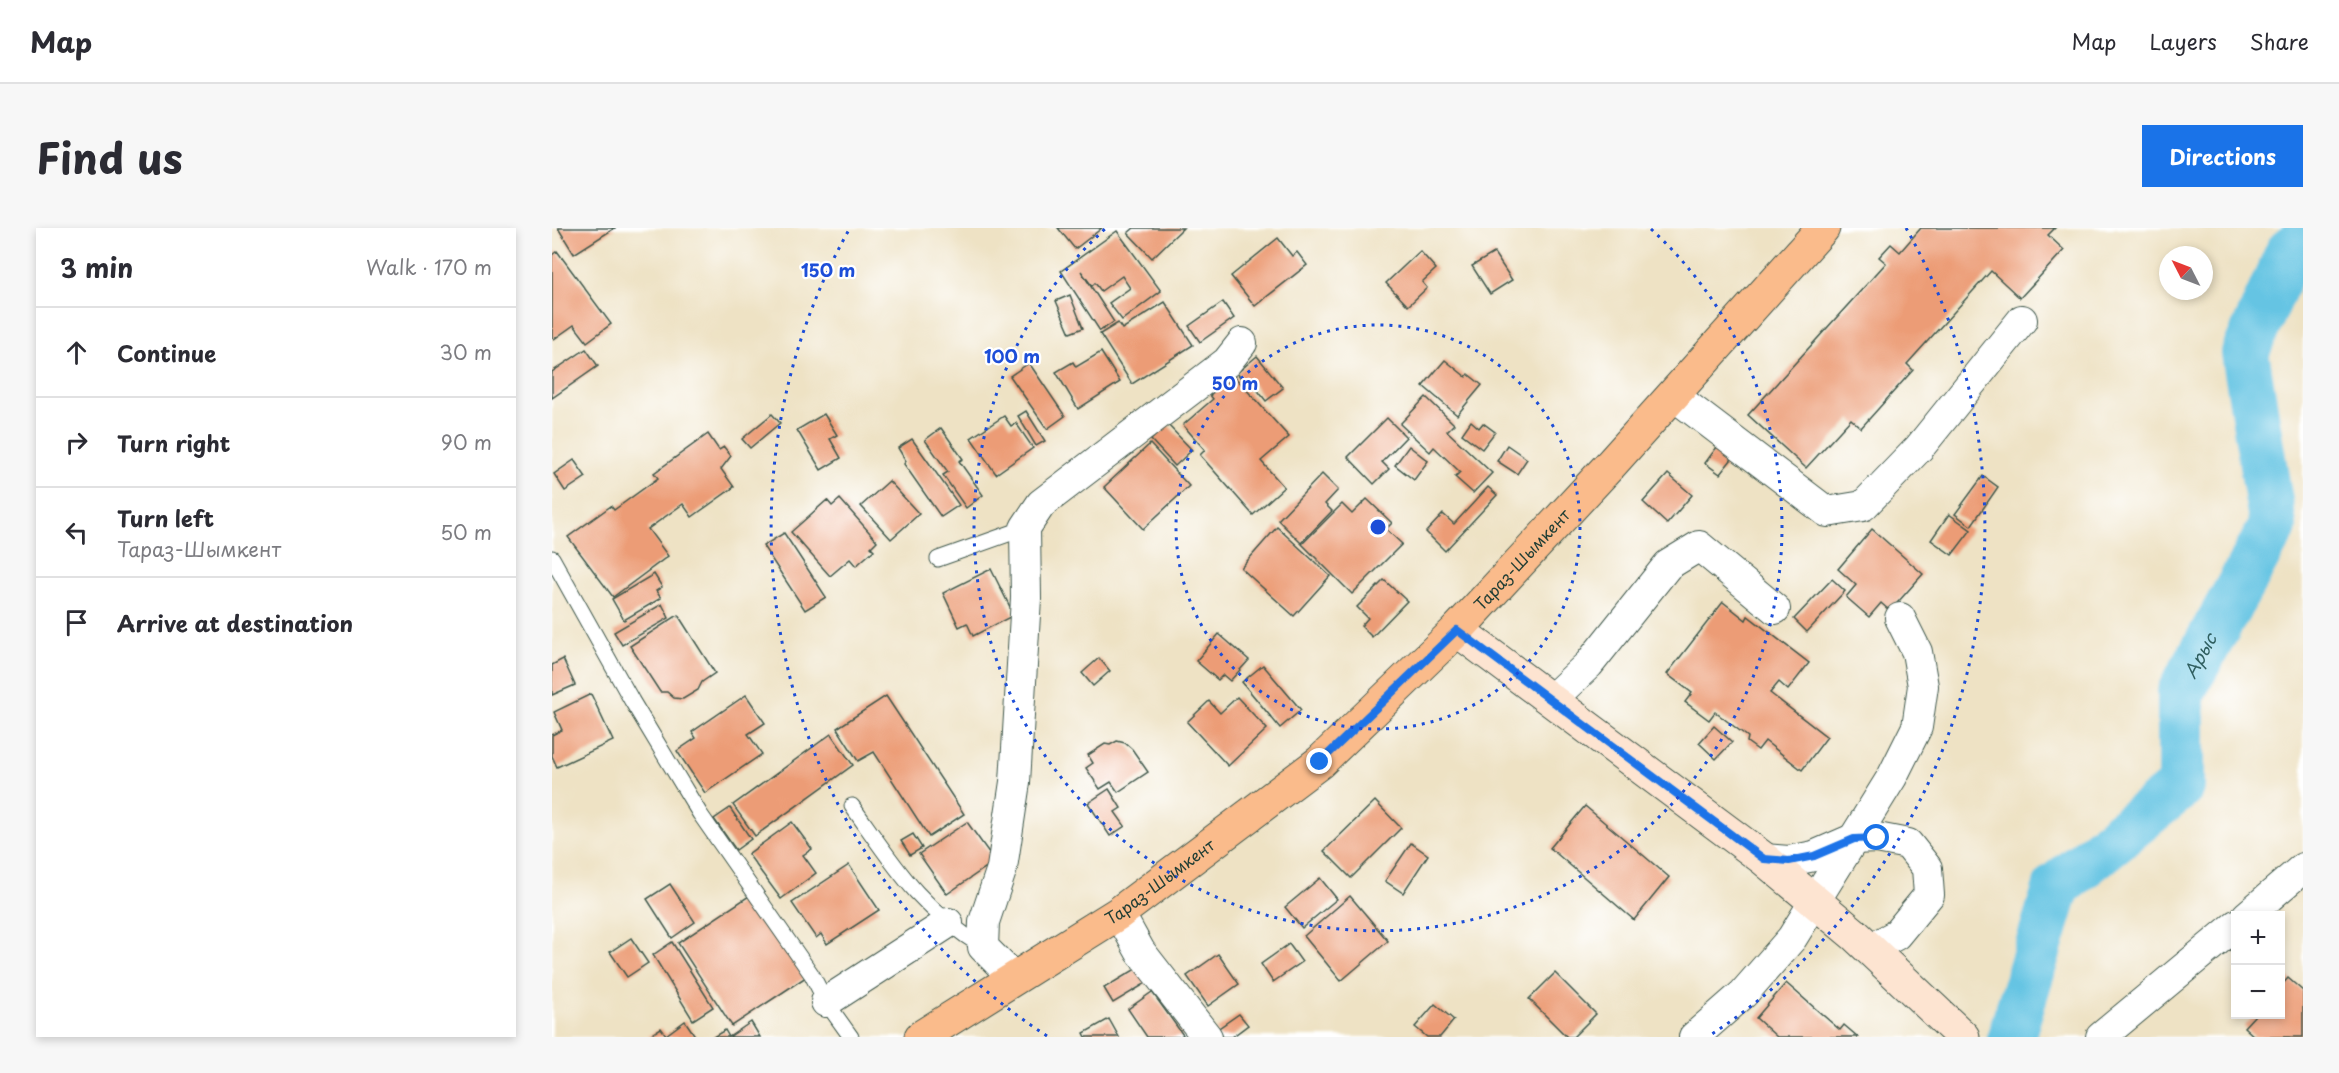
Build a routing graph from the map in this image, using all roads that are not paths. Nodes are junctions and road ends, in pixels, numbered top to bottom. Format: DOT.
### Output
graph roads {
  1 [pos="1822,228"];
  2 [pos="2022,320"];
  3 [pos="1242,343"];
  4 [pos="1673,394"];
  5 [pos="1026,528"];
  6 [pos="552,558"];
  7 [pos="938,559"];
  8 [pos="1775,609"];
  9 [pos="1900,618"];
  10 [pos="1457,630"];
  11 [pos="1551,700"];
  12 [pos="852,806"];
  13 [pos="1854,839"];
  14 [pos="1764,859"];
  15 [pos="2303,868"];
  16 [pos="1817,903"];
  17 [pos="2252,911"];
  18 [pos="1119,913"];
  19 [pos="948,923"];
  20 [pos="2231,928"];
  21 [pos="983,947"];
  22 [pos="1870,949"];
  23 [pos="1014,978"];
  24 [pos="826,1002"];
  25 [pos="1960,1034"];
  26 [pos="851,1037"];
  27 [pos="921,1037"];
  28 [pos="1206,1037"];
  29 [pos="1694,1037"];
  30 [pos="2101,1037"];
  1 -- 4 [label="main road, Тараз-Шымкент"];
  2 -- 4 [label="street"];
  3 -- 5 [label="street"];
  4 -- 10 [label="main road, Тараз-Шымкент"];
  5 -- 7 [label="lane"];
  5 -- 21 [label="street"];
  6 -- 24 [label="lane"];
  8 -- 11 [label="street"];
  9 -- 13 [label="street"];
  10 -- 11 [label="street"];
  10 -- 18 [label="main road, Тараз-Шымкент"];
  11 -- 14 [label="street"];
  12 -- 19 [label="lane"];
  13 -- 14 [label="street"];
  13 -- 16 [label="street"];
  13 -- 22 [label="street"];
  14 -- 16 [label="street"];
  15 -- 17 [label="street"];
  16 -- 22 [label="street"];
  16 -- 29 [label="street"];
  18 -- 23 [label="main road, Тараз-Шымкент"];
  18 -- 28 [label="street"];
  19 -- 21 [label="lane"];
  19 -- 24 [label="street"];
  20 -- 30 [label="street"];
  21 -- 23 [label="street"];
  22 -- 25 [label="street"];
  23 -- 27 [label="main road, Тараз-Шымкент"];
  24 -- 26 [label="lane"];
}
